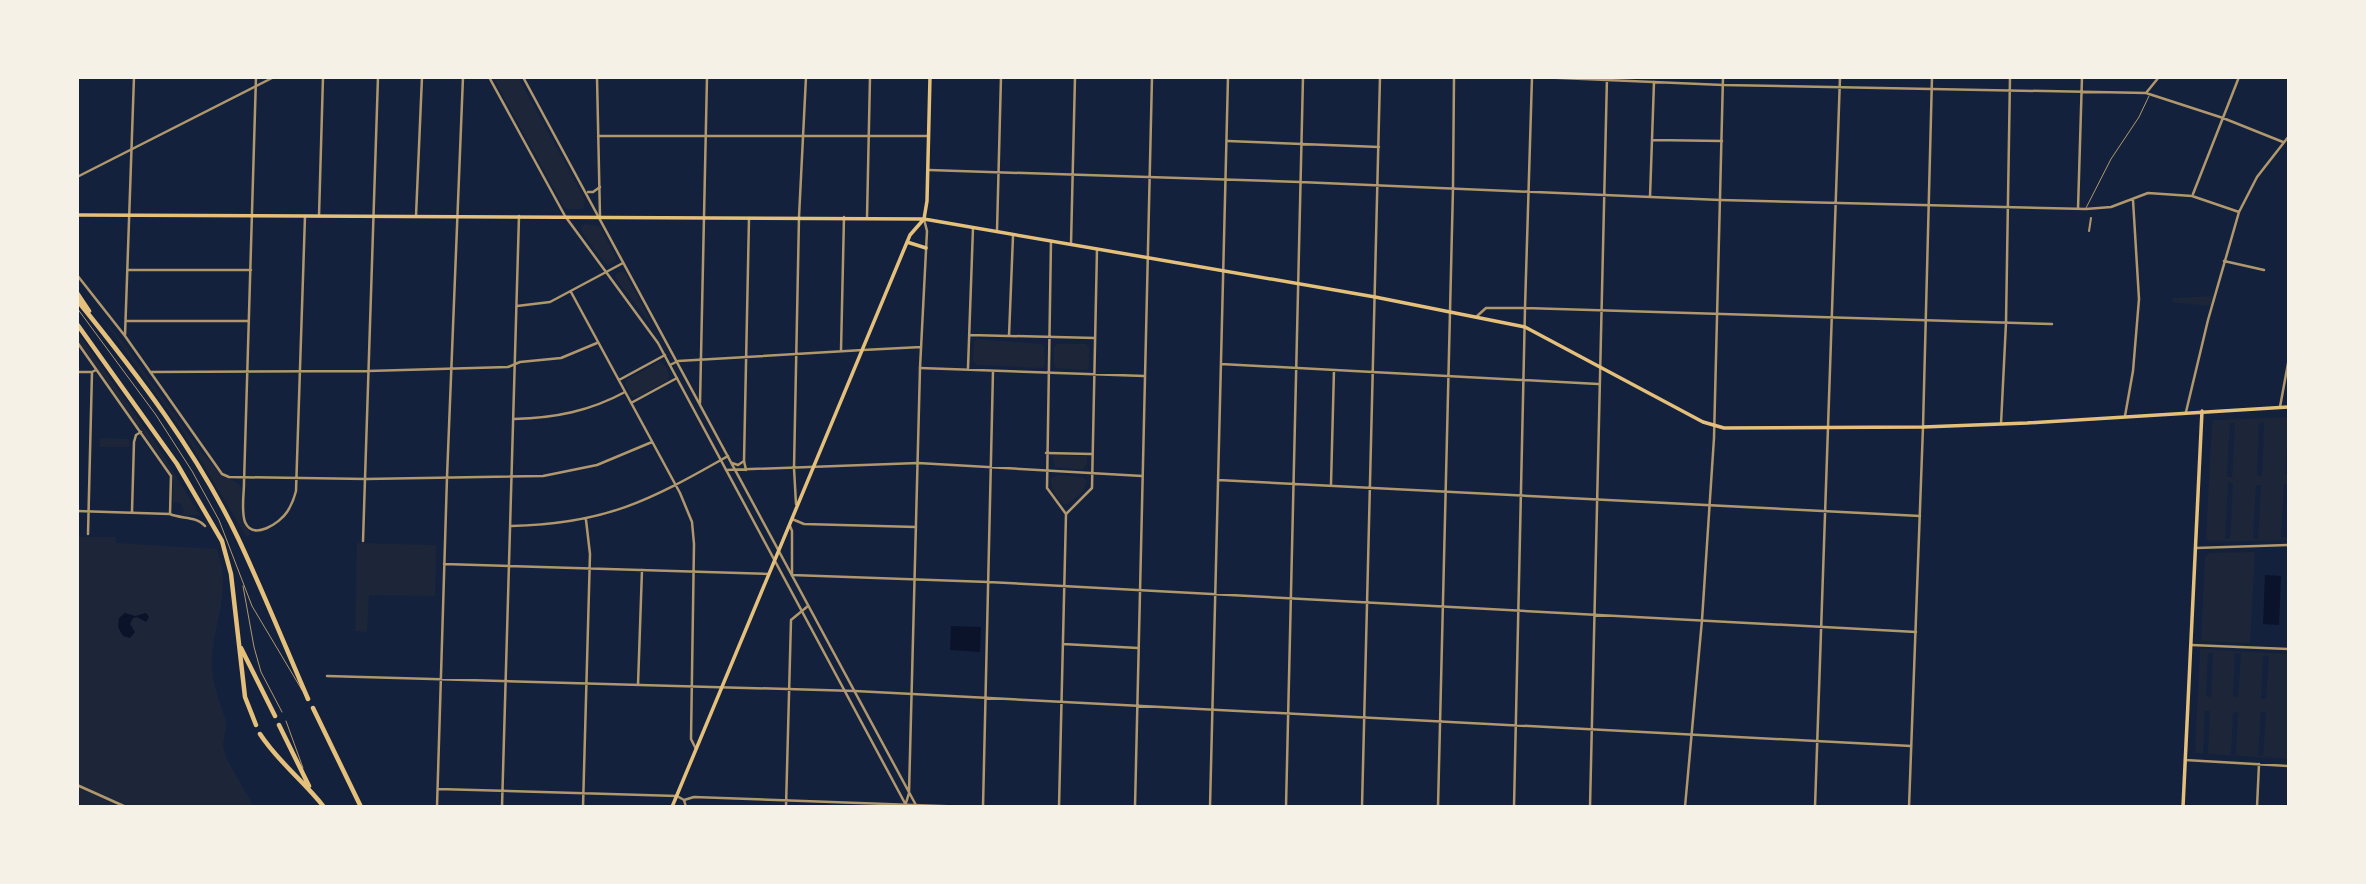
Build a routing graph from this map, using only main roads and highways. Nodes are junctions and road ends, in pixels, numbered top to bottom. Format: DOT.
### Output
graph roads {
  1 [pos="930,77"];
  2 [pos="77,215"];
  3 [pos="924,219"];
  4 [pos="907,242"];
  5 [pos="926,248"];
  6 [pos="77,293"];
  7 [pos="77,300"];
  8 [pos="77,324"];
  9 [pos="105,335"];
  10 [pos="2289,407"];
  11 [pos="2202,411"];
  12 [pos="239,644"];
  13 [pos="308,699"];
  14 [pos="313,708"];
  15 [pos="275,716"];
  16 [pos="256,725"];
  17 [pos="279,725"];
  18 [pos="260,734"];
  19 [pos="311,790"];
  20 [pos="324,807"];
  21 [pos="361,807"];
  22 [pos="672,807"];
  23 [pos="2183,807"];
  1 -- 3 [label="main road"];
  2 -- 3 [label="main road"];
  3 -- 4 [label="main road"];
  3 -- 11 [label="main road"];
  4 -- 5 [label="main road"];
  4 -- 22 [label="main road"];
  6 -- 9 [label="highway"];
  7 -- 9 [label="highway"];
  8 -- 12 [label="highway"];
  9 -- 13 [label="highway"];
  10 -- 11 [label="main road"];
  11 -- 23 [label="main road"];
  12 -- 15 [label="highway"];
  12 -- 16 [label="highway"];
  14 -- 21 [label="highway"];
  17 -- 19 [label="highway"];
  18 -- 19 [label="highway"];
  19 -- 20 [label="highway"];
}
